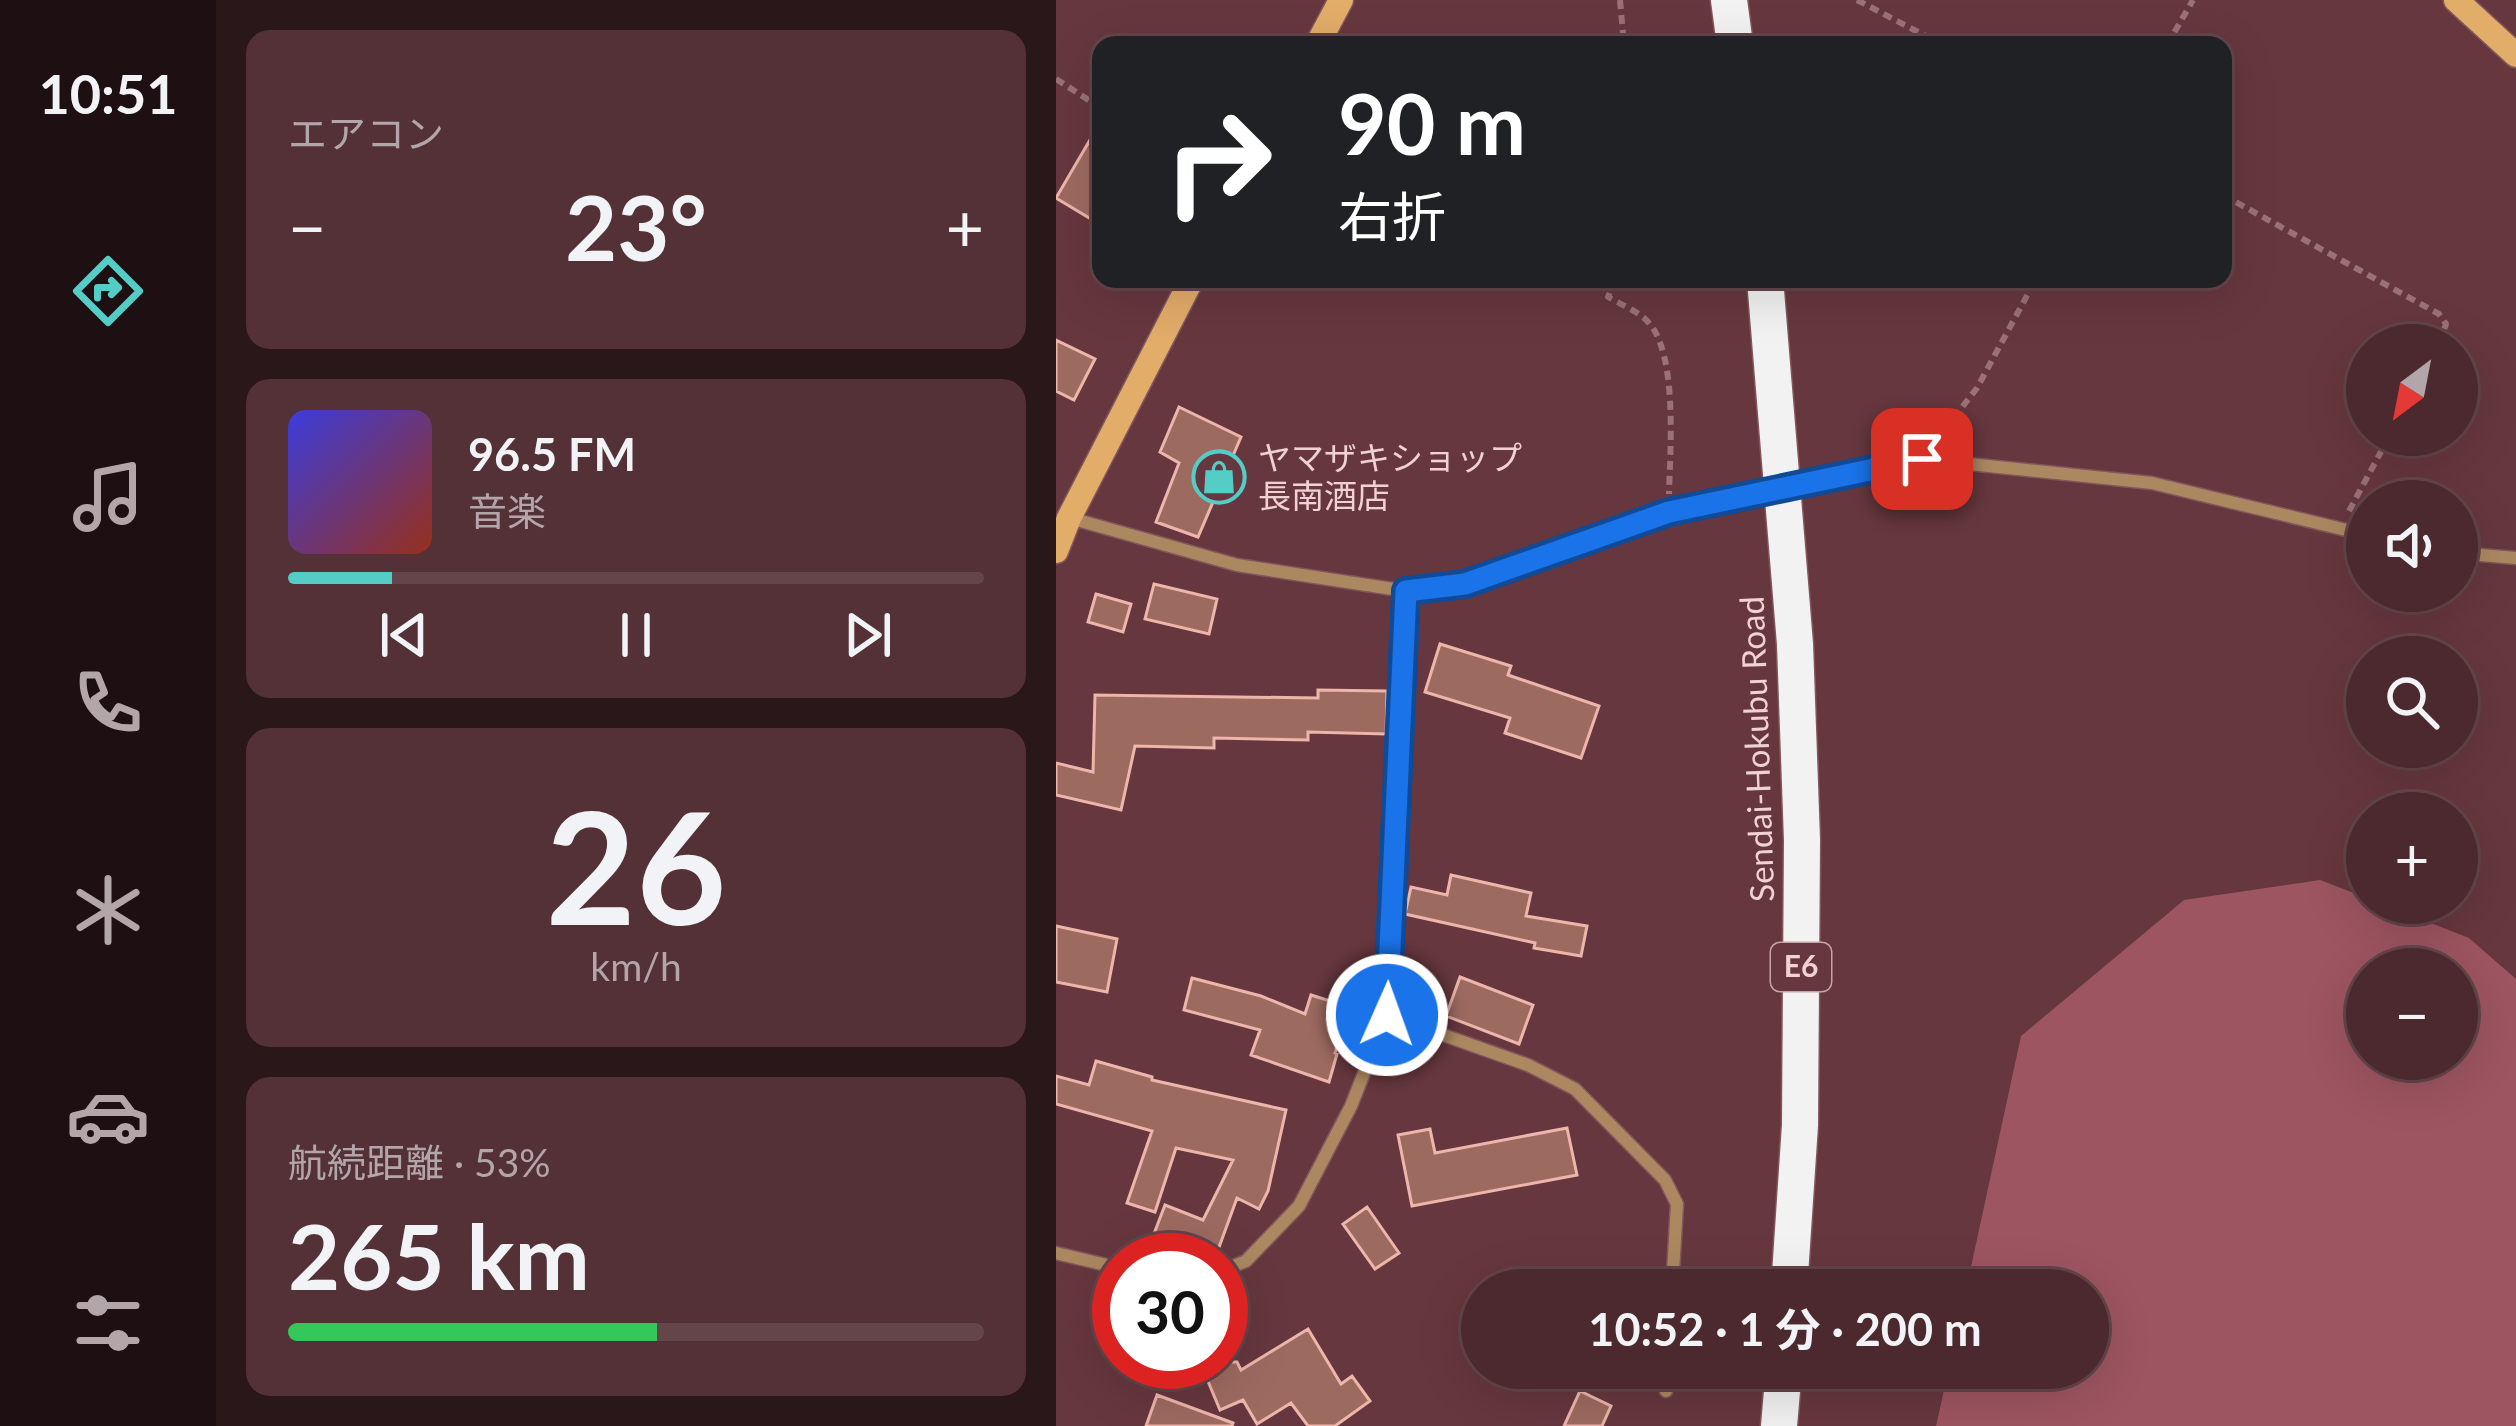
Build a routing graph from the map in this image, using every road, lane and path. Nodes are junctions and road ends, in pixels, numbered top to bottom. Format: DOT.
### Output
graph roads {
  1 [pos="1342,0"];
  2 [pos="1620,0"];
  3 [pos="1729,0"];
  4 [pos="1857,0"];
  5 [pos="2193,0"];
  6 [pos="2456,0"];
  7 [pos="1322,36"];
  8 [pos="1623,36"];
  9 [pos="1734,36"];
  10 [pos="1925,36"];
  11 [pos="2172,36"];
  12 [pos="2516,56"];
  13 [pos="1056,79"];
  14 [pos="1092,102"];
  15 [pos="2232,200"];
  16 [pos="1187,288"];
  17 [pos="1612,288"];
  18 [pos="1766,288"];
  19 [pos="2031,288"];
  20 [pos="2446,324"];
  21 [pos="2379,456"];
  22 [pos="1922,459"];
  23 [pos="1669,512"];
  24 [pos="1062,516"];
  25 [pos="2340,529"];
  26 [pos="2346,530"];
  27 [pos="1056,551"];
  28 [pos="2478,555"];
  29 [pos="2516,558"];
  30 [pos="1406,591"];
  31 [pos="1387,1015"];
  32 [pos="1056,1253"];
  33 [pos="1248,1259"];
  34 [pos="1092,1262"];
  35 [pos="1673,1269"];
  36 [pos="1790,1269"];
  37 [pos="1782,1389"];
  38 [pos="1778,1426"];
  1 -- 7 [label="street"];
  2 -- 8 [label="path"];
  3 -- 9 [label="highway"];
  4 -- 10 [label="path"];
  5 -- 11 [label="path"];
  6 -- 12 [label="street"];
  13 -- 14 [label="path"];
  15 -- 20 [label="path"];
  16 -- 24 [label="street"];
  17 -- 23 [label="path"];
  18 -- 36 [label="highway, Sendai-Hokubu Road / E6, bridge"];
  19 -- 22 [label="path"];
  21 -- 25 [label="path"];
  22 -- 23 [label="street"];
  22 -- 25 [label="street"];
  23 -- 30 [label="street"];
  24 -- 27 [label="street"];
  24 -- 30 [label="street"];
  25 -- 26 [label="street"];
  28 -- 29 [label="street"];
  30 -- 31 [label="street"];
  31 -- 33 [label="street"];
  31 -- 35 [label="street"];
  32 -- 34 [label="street"];
  37 -- 38 [label="highway"];
}
